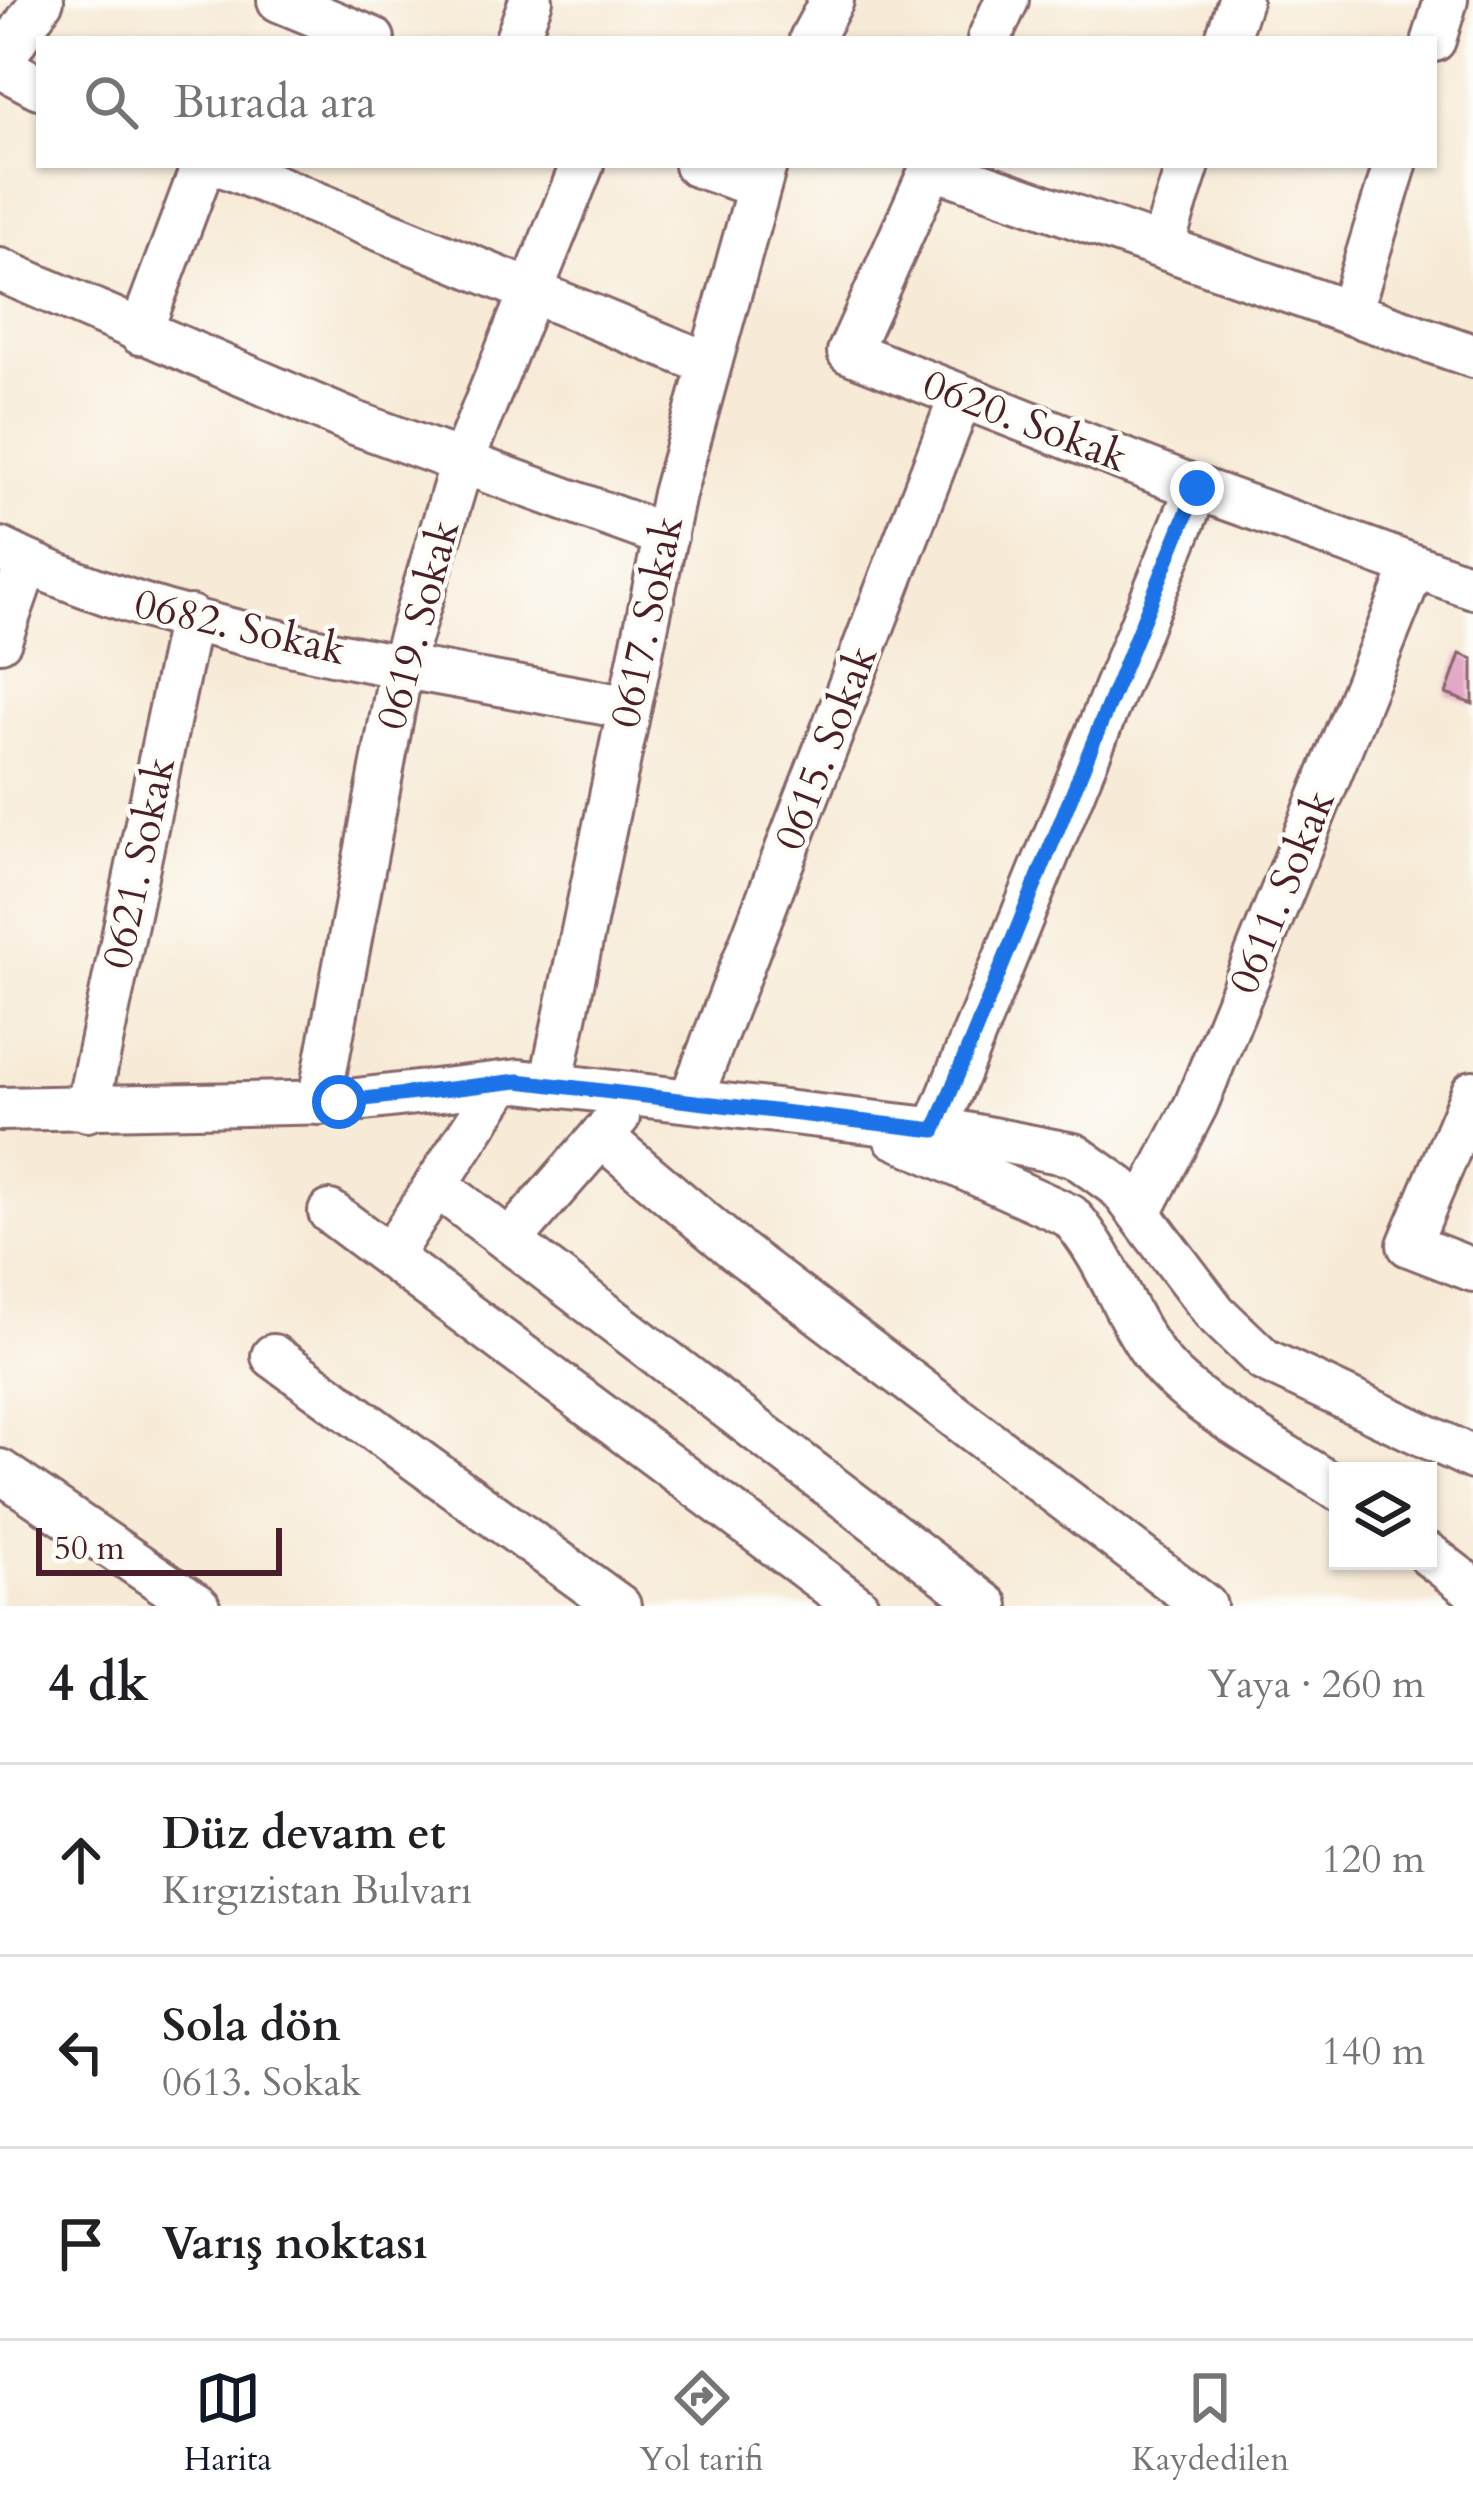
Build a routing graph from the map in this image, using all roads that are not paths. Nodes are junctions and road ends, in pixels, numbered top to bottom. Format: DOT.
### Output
graph roads {
  1 [pos="42,0"];
  2 [pos="531,0"];
  3 [pos="832,0"];
  4 [pos="1007,0"];
  5 [pos="1240,0"];
  6 [pos="1446,0"];
  7 [pos="1464,0"];
  8 [pos="297,3"];
  9 [pos="1473,3"];
  10 [pos="367,36"];
  11 [pos="518,36"];
  12 [pos="814,36"];
  13 [pos="990,36"];
  14 [pos="1228,36"];
  15 [pos="1435,36"];
  16 [pos="0,65"];
  17 [pos="36,85"];
  18 [pos="202,168"];
  19 [pos="230,168"];
  20 [pos="581,168"];
  21 [pos="714,168"];
  22 [pos="931,168"];
  23 [pos="938,168"];
  24 [pos="1186,168"];
  25 [pos="1394,168"];
  26 [pos="762,176"];
  27 [pos="1162,246"];
  28 [pos="0,270"];
  29 [pos="532,289"];
  30 [pos="1350,312"];
  31 [pos="140,333"];
  32 [pos="1473,356"];
  33 [pos="709,364"];
  34 [pos="961,396"];
  35 [pos="462,462"];
  36 [pos="1197,488"];
  37 [pos="666,536"];
  38 [pos="14,556"];
  39 [pos="1414,566"];
  40 [pos="1473,587"];
  41 [pos="190,617"];
  42 [pos="0,640"];
  43 [pos="402,663"];
  44 [pos="629,708"];
  45 [pos="502,1083"];
  46 [pos="551,1085"];
  47 [pos="1473,1092"];
  48 [pos="639,1094"];
  49 [pos="691,1100"];
  50 [pos="319,1103"];
  51 [pos="0,1109"];
  52 [pos="87,1110"];
  53 [pos="862,1121"];
  54 [pos="935,1130"];
  55 [pos="602,1136"];
  56 [pos="436,1185"];
  57 [pos="330,1212"];
  58 [pos="1140,1213"];
  59 [pos="512,1239"];
  60 [pos="390,1256"];
  61 [pos="1473,1270"];
  62 [pos="273,1356"];
  63 [pos="1473,1458"];
  64 [pos="0,1471"];
  65 [pos="1329,1483"];
  66 [pos="1437,1561"];
  67 [pos="1473,1589"];
  68 [pos="198,1606"];
  69 [pos="620,1606"];
  70 [pos="857,1606"];
  71 [pos="986,1606"];
  72 [pos="1205,1606"];
  1 -- 16 [label="street"];
  2 -- 11 [label="street"];
  3 -- 12 [label="street"];
  4 -- 13 [label="street"];
  5 -- 14 [label="street"];
  6 -- 15 [label="street"];
  7 -- 9 [label="street"];
  8 -- 10 [label="street"];
  16 -- 17 [label="street"];
  18 -- 31 [label="street"];
  19 -- 29 [label="street"];
  20 -- 29 [label="street, 0619. Sokak"];
  21 -- 26 [label="street"];
  22 -- 34 [label="street, 0620. Sokak"];
  23 -- 27 [label="street"];
  24 -- 27 [label="street"];
  25 -- 30 [label="street"];
  26 -- 33 [label="street, 0617. Sokak"];
  27 -- 30 [label="street"];
  28 -- 31 [label="street"];
  29 -- 33 [label="street"];
  29 -- 35 [label="street, 0619. Sokak"];
  30 -- 32 [label="street"];
  31 -- 35 [label="street"];
  33 -- 37 [label="street, 0617. Sokak"];
  34 -- 36 [label="street, 0620. Sokak"];
  34 -- 49 [label="street, 0615. Sokak"];
  35 -- 37 [label="street"];
  35 -- 43 [label="street, 0619. Sokak"];
  36 -- 39 [label="street, 0620. Sokak"];
  36 -- 54 [label="street"];
  37 -- 44 [label="street, 0617. Sokak"];
  38 -- 41 [label="street, 0682. Sokak"];
  38 -- 42 [label="street"];
  39 -- 40 [label="street, 0620. Sokak"];
  39 -- 58 [label="street, 0611. Sokak"];
  41 -- 43 [label="street, 0682. Sokak"];
  41 -- 52 [label="street, 0621. Sokak"];
  43 -- 44 [label="street, 0682. Sokak"];
  43 -- 50 [label="street, 0619. Sokak"];
  44 -- 46 [label="street, 0617. Sokak"];
  45 -- 46 [label="street"];
  45 -- 50 [label="street"];
  45 -- 56 [label="street"];
  46 -- 48 [label="street"];
  47 -- 61 [label="street"];
  48 -- 49 [label="street"];
  48 -- 55 [label="street"];
  49 -- 53 [label="street"];
  50 -- 52 [label="street"];
  51 -- 52 [label="street"];
  53 -- 54 [label="street"];
  53 -- 65 [label="street"];
  54 -- 58 [label="street"];
  55 -- 59 [label="street"];
  55 -- 72 [label="street"];
  56 -- 59 [label="street"];
  56 -- 60 [label="street"];
  57 -- 60 [label="street"];
  58 -- 63 [label="street"];
  59 -- 71 [label="street"];
  60 -- 70 [label="street"];
  62 -- 69 [label="street"];
  64 -- 68 [label="street"];
  66 -- 67 [label="street"];
}
